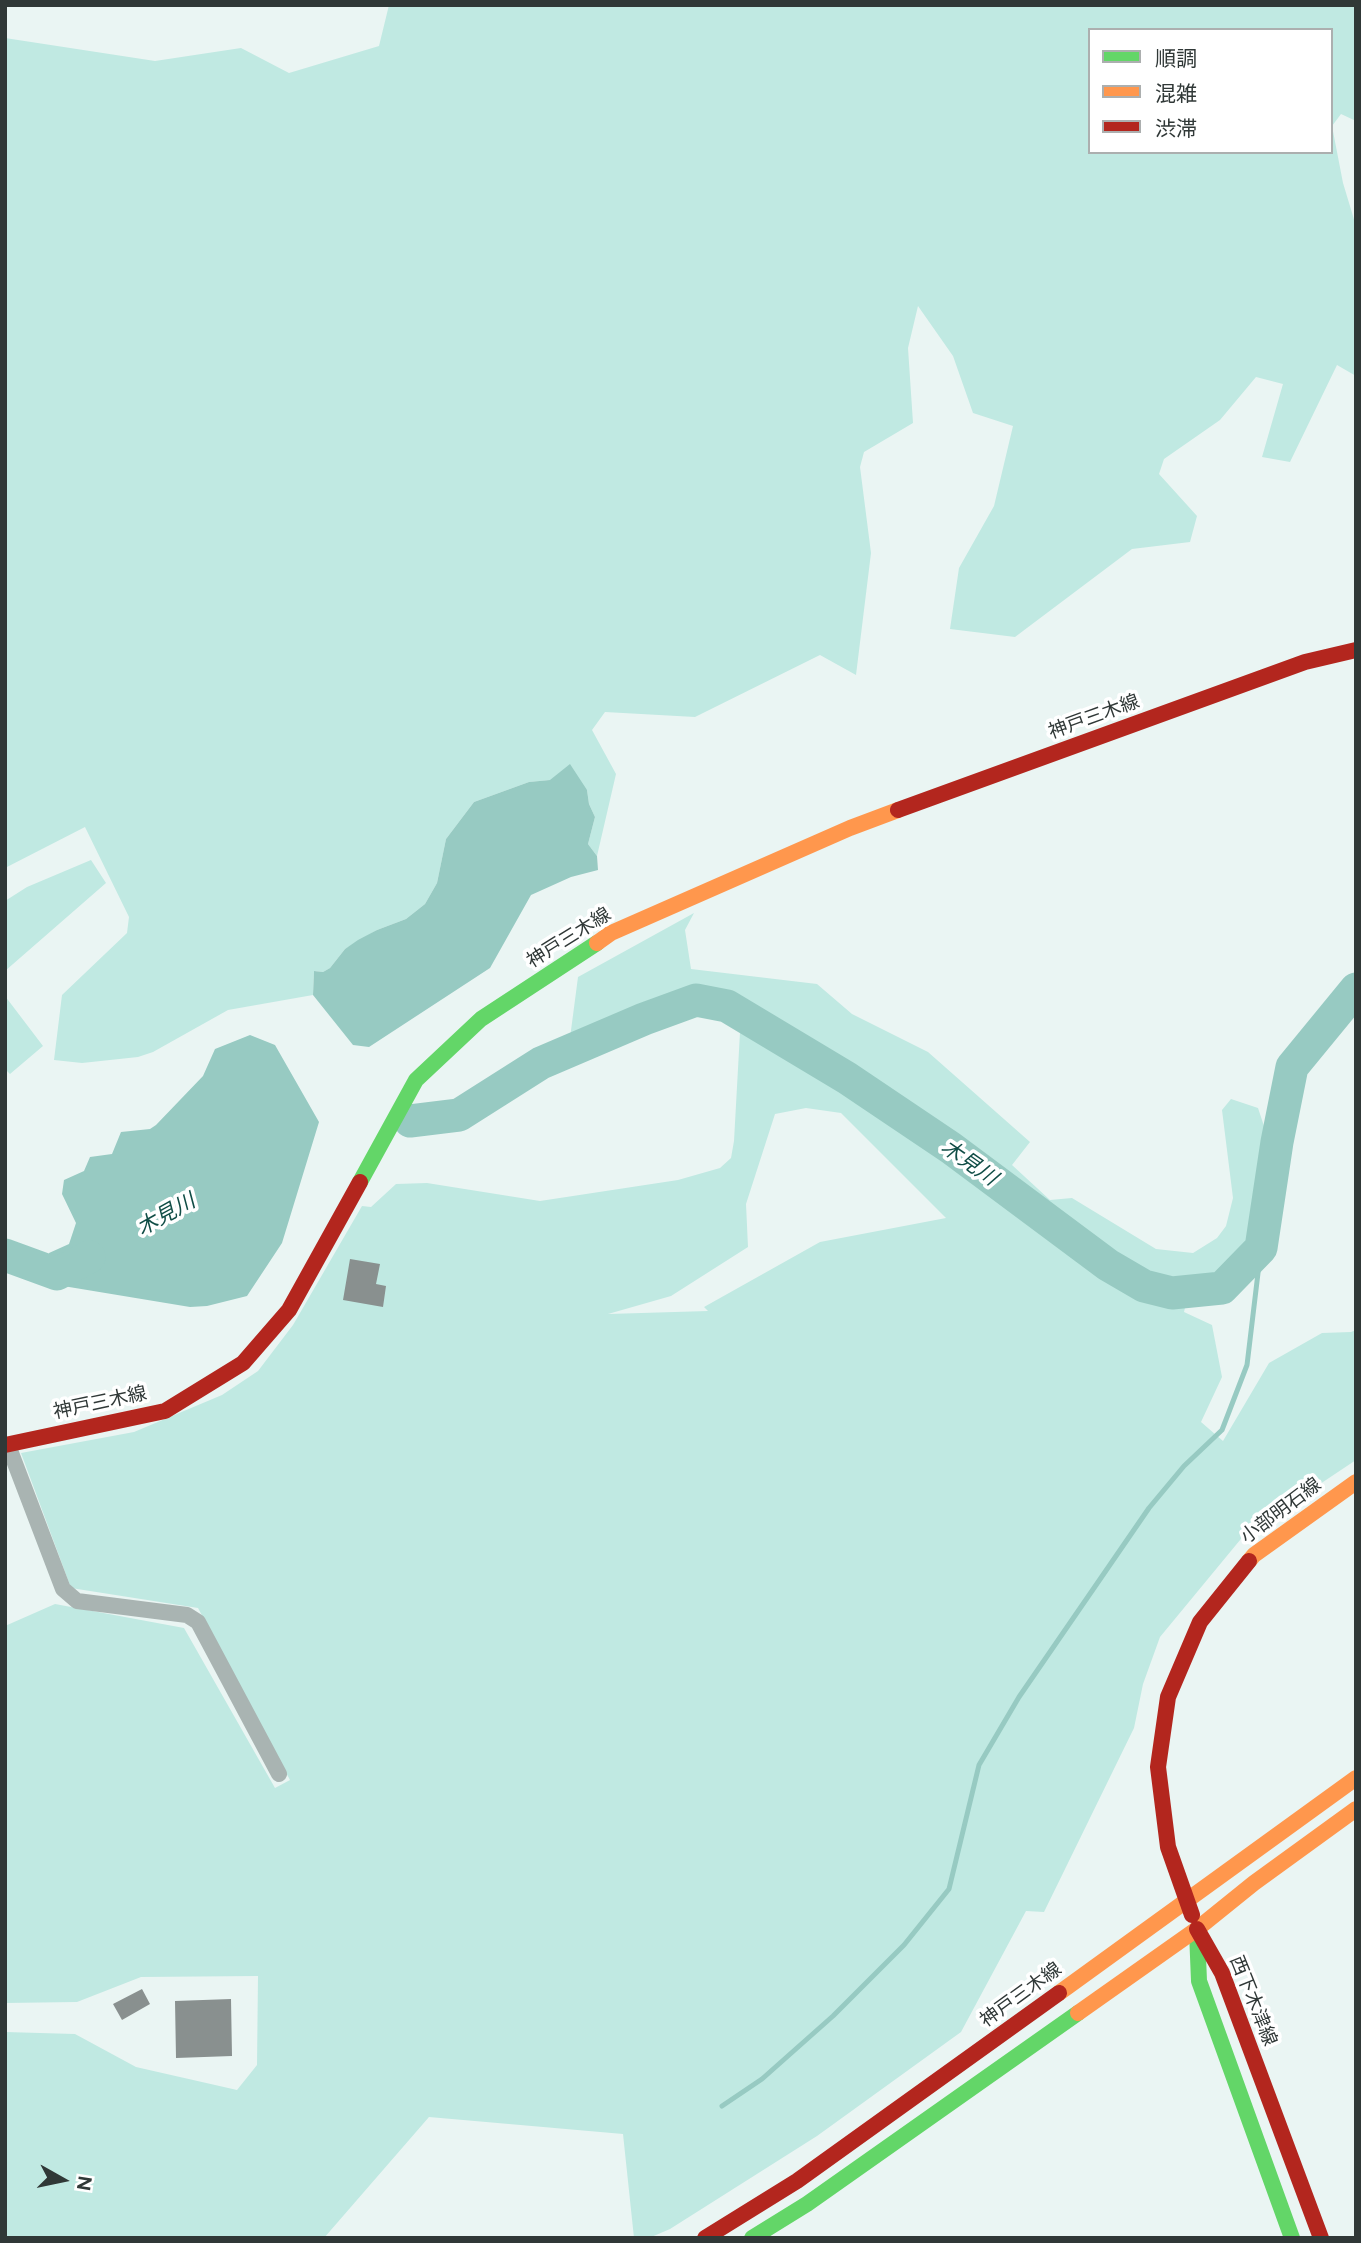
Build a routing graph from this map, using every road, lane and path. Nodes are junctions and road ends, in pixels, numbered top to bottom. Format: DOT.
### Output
graph roads {
  1 [pos="1356,650"];
  2 [pos="7,1445"];
  3 [pos="1356,1482"];
  4 [pos="279,1774"];
  5 [pos="1356,1778"];
  6 [pos="1356,1809"];
  7 [pos="1188,1901"];
  8 [pos="1197,1929"];
  9 [pos="705,2238"];
  10 [pos="752,2238"];
  11 [pos="1292,2238"];
  12 [pos="1321,2238"];
  1 -- 2 [label="main road, 神戸三木線"];
  2 -- 4 [label="street"];
  3 -- 7 [label="main road, 小部明石線"];
  5 -- 7 [label="main road, 神戸三木線"];
  6 -- 8 [label="main road"];
  7 -- 8 [label="main road, 小部明石線"];
  7 -- 9 [label="main road, 神戸三木線"];
  8 -- 10 [label="main road"];
  8 -- 11 [label="main road, 西下木津線"];
  8 -- 12 [label="main road, 西下木津線"];
}
